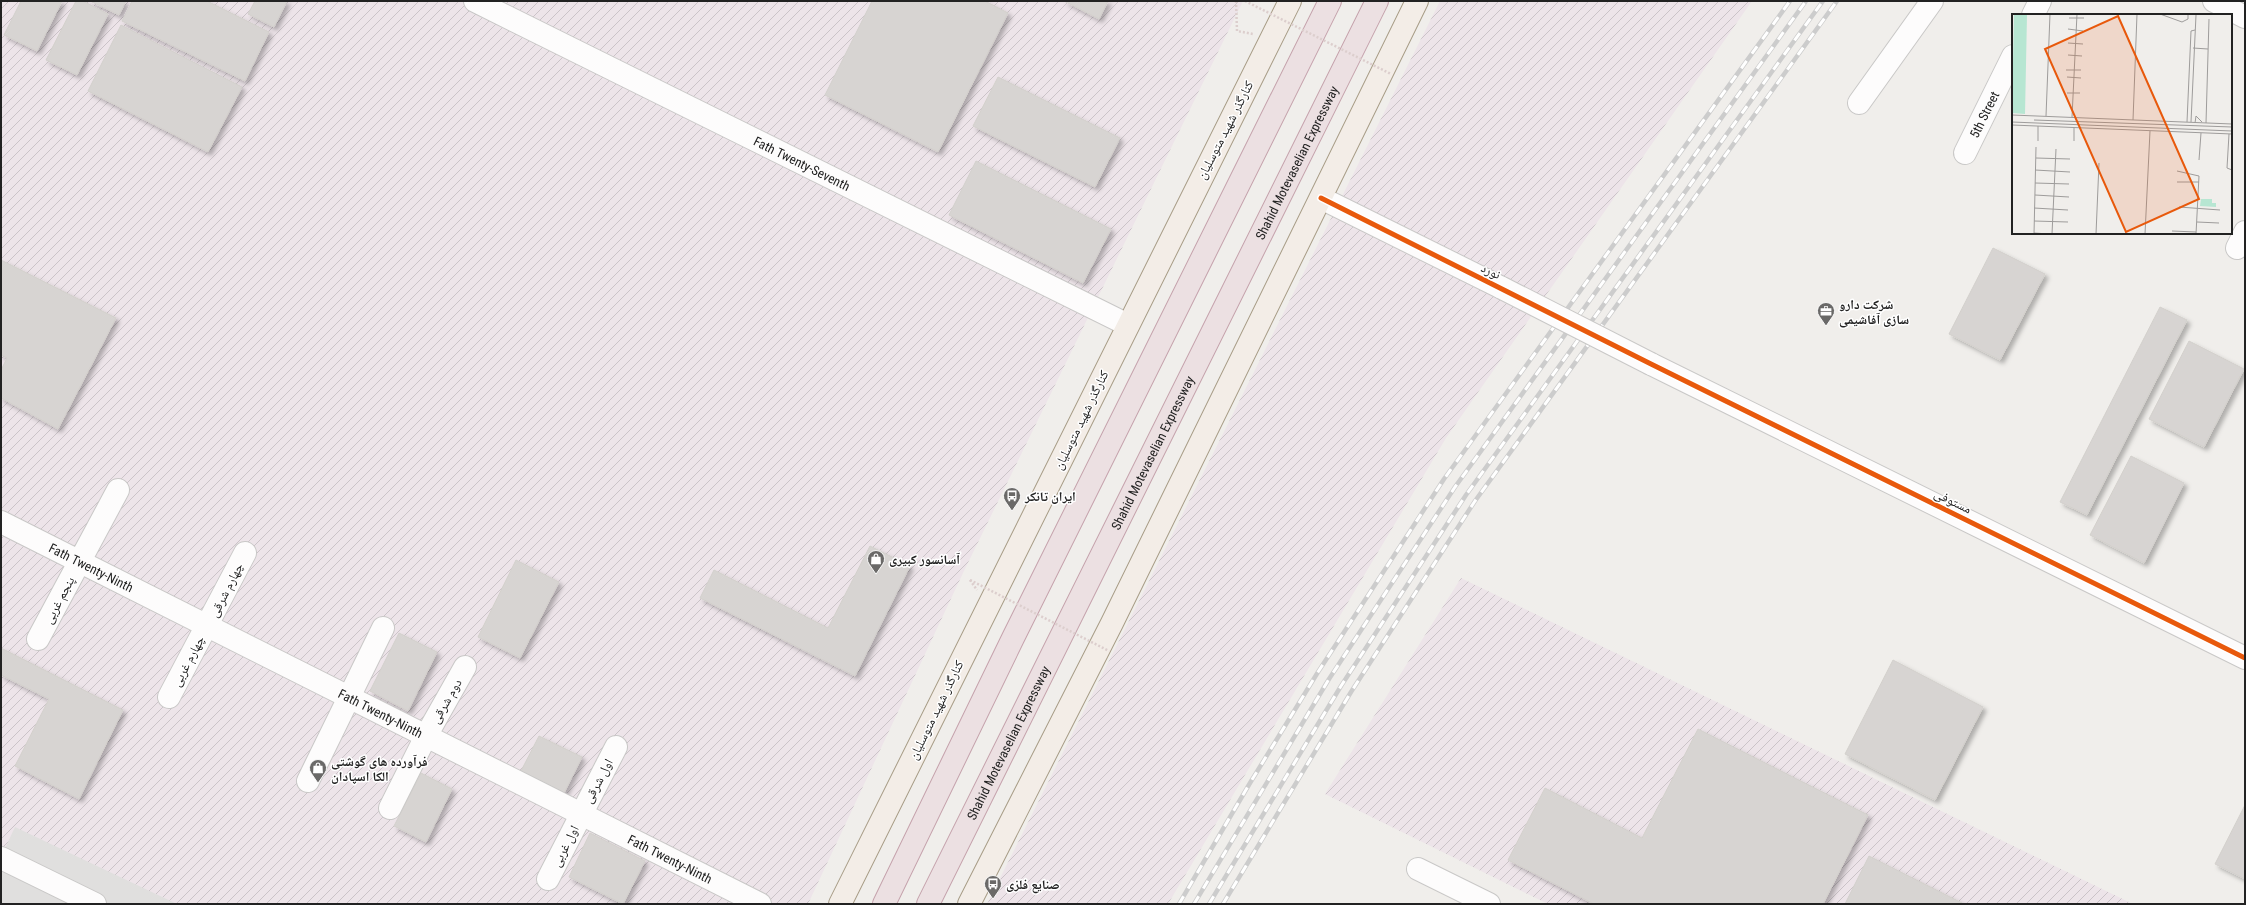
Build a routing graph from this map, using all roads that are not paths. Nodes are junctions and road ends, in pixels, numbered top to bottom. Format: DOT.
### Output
graph roads {
  1 [pos="475,1"];
  2 [pos="1290,1"];
  3 [pos="1330,1"];
  4 [pos="1377,1"];
  5 [pos="1417,1"];
  6 [pos="1932,1"];
  7 [pos="2040,1"];
  8 [pos="2214,1"];
  9 [pos="2034,14"];
  10 [pos="2245,17"];
  11 [pos="2012,58"];
  12 [pos="1859,103"];
  13 [pos="1965,153"];
  14 [pos="1321,198"];
  15 [pos="1128,325"];
  16 [pos="1651,364"];
  17 [pos="118,490"];
  18 [pos="1,522"];
  19 [pos="245,553"];
  20 [pos="80,562"];
  21 [pos="208,626"];
  22 [pos="383,628"];
  23 [pos="38,639"];
  24 [pos="2245,658"];
  25 [pos="465,667"];
  26 [pos="348,696"];
  27 [pos="169,697"];
  28 [pos="426,736"];
  29 [pos="616,747"];
  30 [pos="308,781"];
  31 [pos="390,808"];
  32 [pos="581,814"];
  33 [pos="1,858"];
  34 [pos="1418,869"];
  35 [pos="548,879"];
  36 [pos="95,904"];
  37 [pos="760,904"];
  38 [pos="840,904"];
  39 [pos="884,904"];
  40 [pos="928,904"];
  41 [pos="969,904"];
  42 [pos="1489,904"];
  1 -- 15 [label="street, Fath Twenty-Seventh"];
  2 -- 15 [label="main road, کنارگذر شهید متوسلیان"];
  3 -- 39 [label="highway"];
  4 -- 40 [label="highway, Shahid Motevaselian Expressway"];
  5 -- 14 [label="main road"];
  6 -- 12 [label="street"];
  7 -- 9 [label="street"];
  8 -- 10 [label="street"];
  11 -- 13 [label="street, 5th Street"];
  14 -- 16 [label="street, نورد, bridge"];
  14 -- 41 [label="main road"];
  15 -- 38 [label="main road, کنارگذر شهید متوسلیان"];
  16 -- 24 [label="street, مستوفی"];
  17 -- 20 [label="street, پنجم غربی"];
  18 -- 20 [label="street, Fath Twenty-Ninth"];
  19 -- 21 [label="street, چهارم شرقی"];
  20 -- 21 [label="street, Fath Twenty-Ninth"];
  20 -- 23 [label="street, پنجم غربی"];
  21 -- 26 [label="street, Fath Twenty-Ninth"];
  21 -- 27 [label="street, چهارم غربی"];
  22 -- 26 [label="street"];
  25 -- 28 [label="street, دوم شرقی"];
  26 -- 28 [label="street, Fath Twenty-Ninth"];
  26 -- 30 [label="street"];
  28 -- 31 [label="street, دوم شرقی"];
  28 -- 32 [label="street, Fath Twenty-Ninth"];
  29 -- 32 [label="street, اول شرقی"];
  32 -- 35 [label="street, اول غربی"];
  32 -- 37 [label="street, Fath Twenty-Ninth"];
  33 -- 36 [label="street"];
  34 -- 42 [label="street"];
}
